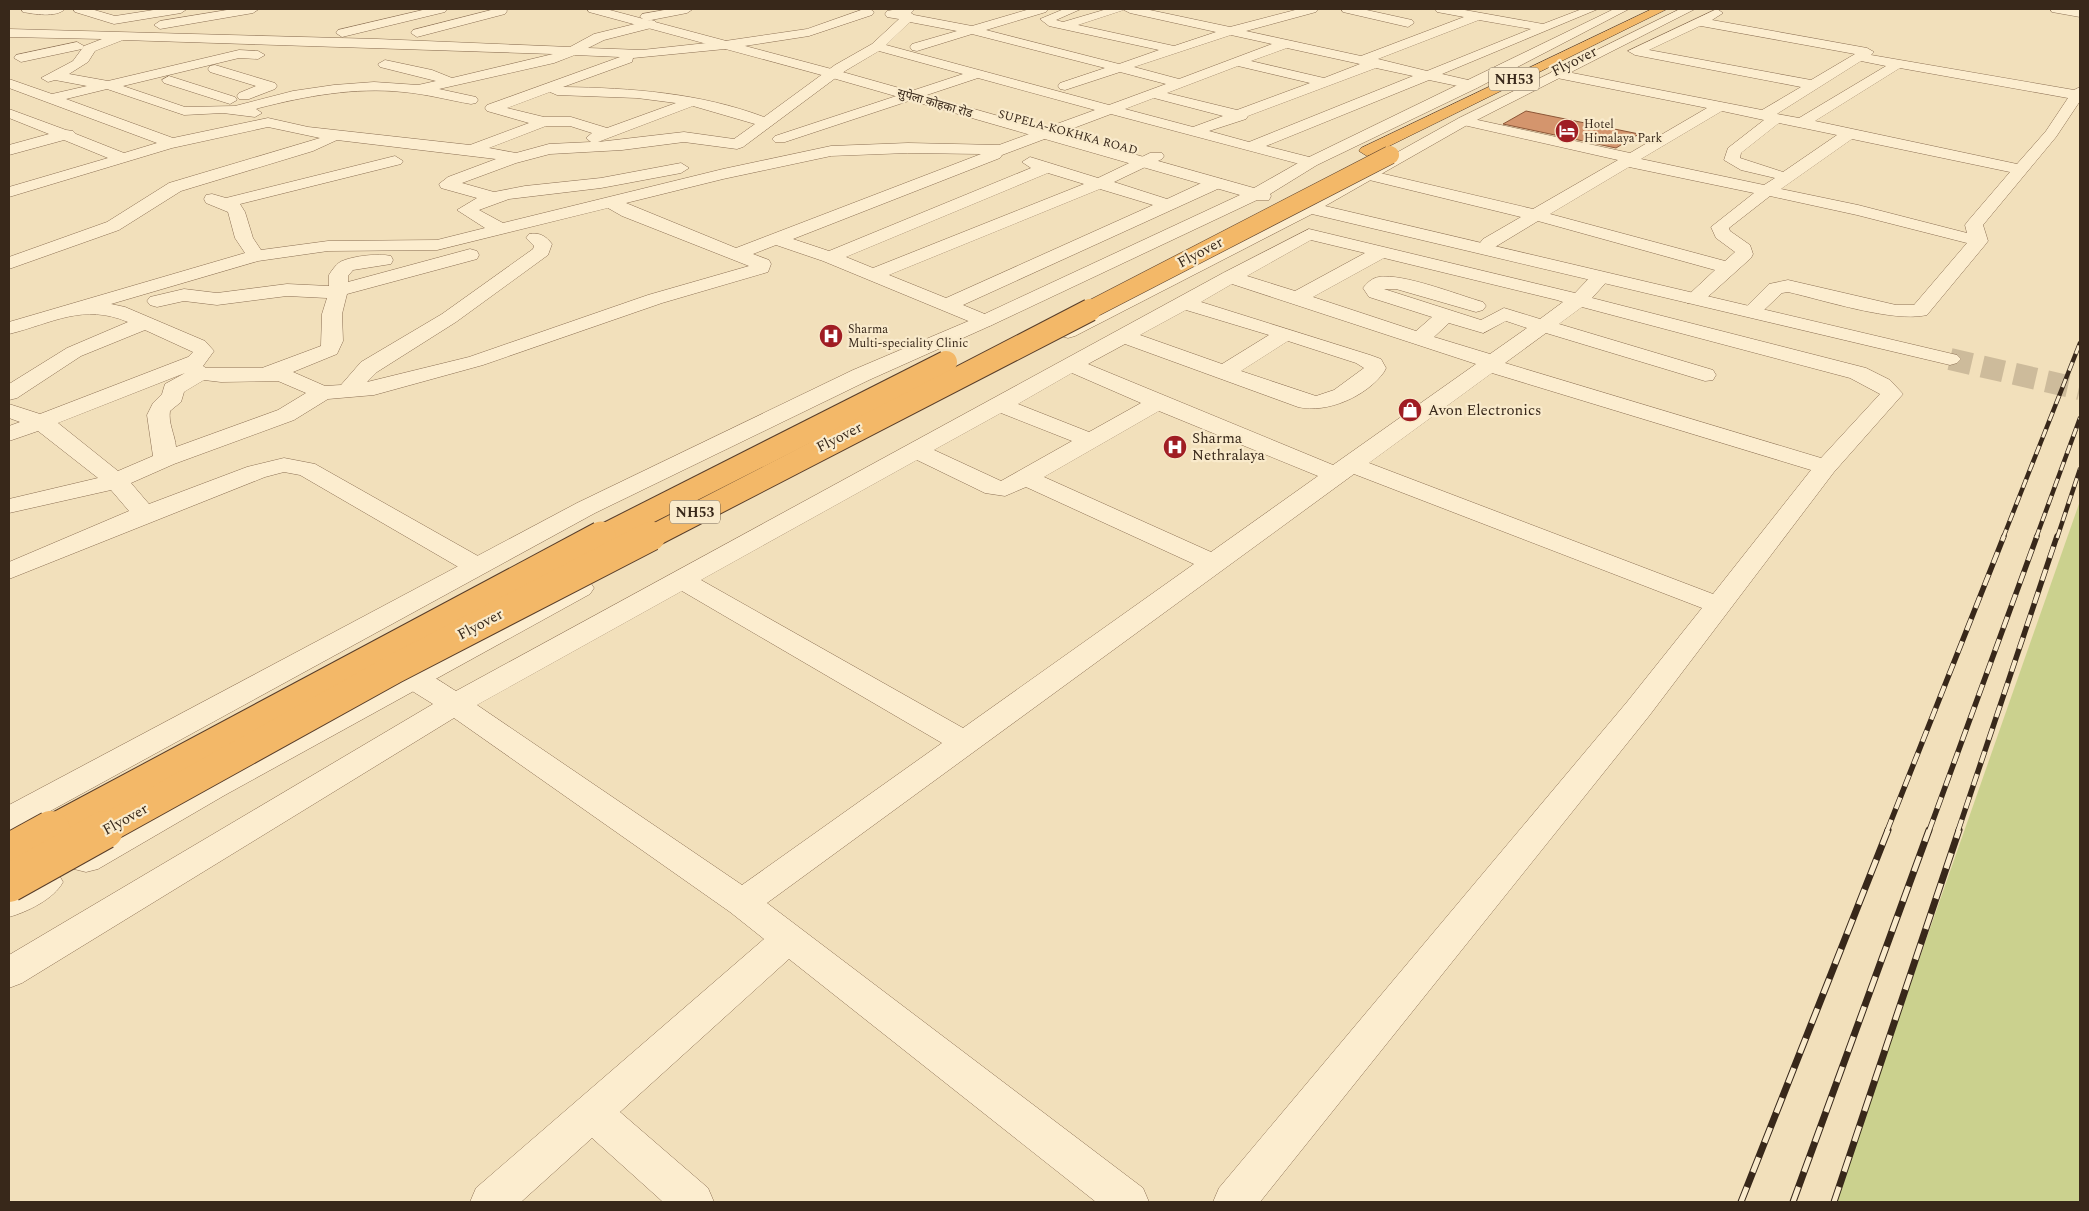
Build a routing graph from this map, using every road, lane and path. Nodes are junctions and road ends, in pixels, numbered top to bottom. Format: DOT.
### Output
graph roads {
  1 [pos="27,9"];
  2 [pos="59,9"];
  3 [pos="80,9"];
  4 [pos="181,9"];
  5 [pos="253,9"];
  6 [pos="441,9"];
  7 [pos="592,9"];
  8 [pos="614,9"];
  9 [pos="687,9"];
  10 [pos="1042,9"];
  11 [pos="1075,9"];
  12 [pos="1119,9"];
  13 [pos="1130,9"];
  14 [pos="1312,9"];
  15 [pos="1347,9"];
  16 [pos="1441,9"];
  17 [pos="1592,9"];
  18 [pos="1616,9"];
  19 [pos="1661,9"];
  20 [pos="1680,9"];
  21 [pos="1724,9"];
  22 [pos="2056,9"];
  23 [pos="233,10"];
  24 [pos="840,10"];
  25 [pos="501,11"];
  26 [pos="868,12"];
  27 [pos="905,12"];
  28 [pos="1255,12"];
  29 [pos="1148,13"];
  30 [pos="2080,13"];
  31 [pos="1175,15"];
  32 [pos="1695,15"];
  33 [pos="1478,16"];
  34 [pos="1281,17"];
  35 [pos="948,18"];
  36 [pos="926,19"];
  37 [pos="648,20"];
  38 [pos="971,23"];
  39 [pos="1408,23"];
  40 [pos="1197,24"];
  41 [pos="1064,26"];
  42 [pos="1544,28"];
  43 [pos="1089,30"];
  44 [pos="1231,31"];
  45 [pos="9,32"];
  46 [pos="41,35"];
  47 [pos="1572,35"];
  48 [pos="1254,36"];
  49 [pos="1119,37"];
  50 [pos="916,38"];
  51 [pos="104,40"];
  52 [pos="887,40"];
  53 [pos="9,42"];
  54 [pos="307,42"];
  55 [pos="330,42"];
  56 [pos="742,42"];
  57 [pos="1141,42"];
  58 [pos="384,43"];
  59 [pos="1288,43"];
  60 [pos="725,45"];
  61 [pos="1032,47"];
  62 [pos="83,48"];
  63 [pos="1174,50"];
  64 [pos="1320,50"];
  65 [pos="1487,51"];
  66 [pos="572,52"];
  67 [pos="642,54"];
  68 [pos="1004,54"];
  69 [pos="1863,54"];
  70 [pos="277,55"];
  71 [pos="1065,55"];
  72 [pos="1198,55"];
  73 [pos="21,58"];
  74 [pos="1527,58"];
  75 [pos="156,59"];
  76 [pos="1087,60"];
  77 [pos="1370,61"];
  78 [pos="1236,62"];
  79 [pos="384,64"];
  80 [pos="1898,64"];
  81 [pos="984,66"];
  82 [pos="182,67"];
  83 [pos="403,67"];
  84 [pos="1117,68"];
  85 [pos="215,69"];
  86 [pos="1061,69"];
  87 [pos="1266,69"];
  88 [pos="837,71"];
  89 [pos="1040,72"];
  90 [pos="1142,74"];
  91 [pos="1428,74"];
  92 [pos="1557,74"];
  93 [pos="55,76"];
  94 [pos="1240,78"];
  95 [pos="169,80"];
  96 [pos="451,82"];
  97 [pos="9,83"];
  98 [pos="1179,83"];
  99 [pos="1325,83"];
  100 [pos="1117,84"];
  101 [pos="108,85"];
  102 [pos="1472,85"];
  103 [pos="1812,85"];
  104 [pos="383,86"];
  105 [pos="1065,86"];
  106 [pos="25,88"];
  107 [pos="124,90"];
  108 [pos="416,90"];
  109 [pos="539,91"];
  110 [pos="1204,91"];
  111 [pos="2079,91"];
  112 [pos="9,93"];
  113 [pos="1382,93"];
  114 [pos="919,94"];
  115 [pos="1150,94"];
  116 [pos="50,97"];
  117 [pos="471,100"];
  118 [pos="1178,100"];
  119 [pos="692,103"];
  120 [pos="1720,106"];
  121 [pos="231,107"];
  122 [pos="1110,109"];
  123 [pos="1131,109"];
  124 [pos="201,111"];
  125 [pos="10,112"];
  126 [pos="1237,115"];
  127 [pos="649,117"];
  128 [pos="1769,117"];
  129 [pos="1464,121"];
  130 [pos="114,122"];
  131 [pos="268,122"];
  132 [pos="544,122"];
  133 [pos="767,123"];
  134 [pos="1800,124"];
  135 [pos="1292,129"];
  136 [pos="137,130"];
  137 [pos="1059,130"];
  138 [pos="1196,131"];
  139 [pos="1849,134"];
  140 [pos="63,135"];
  141 [pos="333,135"];
  142 [pos="1042,135"];
  143 [pos="684,136"];
  144 [pos="780,139"];
  145 [pos="609,140"];
  146 [pos="80,142"];
  147 [pos="175,143"];
  148 [pos="737,144"];
  149 [pos="1250,147"];
  150 [pos="98,148"];
  151 [pos="9,150"];
  152 [pos="471,150"];
  153 [pos="832,151"];
  154 [pos="1001,152"];
  155 [pos="71,156"];
  156 [pos="123,158"];
  157 [pos="516,158"];
  158 [pos="1149,159"];
  159 [pos="1629,159"];
  160 [pos="395,161"];
  161 [pos="9,162"];
  162 [pos="261,162"];
  163 [pos="1311,162"];
  164 [pos="696,163"];
  165 [pos="489,166"];
  166 [pos="34,167"];
  167 [pos="1047,167"];
  168 [pos="2022,170"];
  169 [pos="723,174"];
  170 [pos="1368,175"];
  171 [pos="62,176"];
  172 [pos="1788,176"];
  173 [pos="318,179"];
  174 [pos="1100,183"];
  175 [pos="1216,183"];
  176 [pos="538,189"];
  177 [pos="169,190"];
  178 [pos="1768,190"];
  179 [pos="9,192"];
  180 [pos="1272,194"];
  181 [pos="497,198"];
  182 [pos="225,203"];
  183 [pos="1170,205"];
  184 [pos="1315,205"];
  185 [pos="621,208"];
  186 [pos="1535,215"];
  187 [pos="502,230"];
  188 [pos="536,238"];
  189 [pos="776,239"];
  190 [pos="1979,241"];
  191 [pos="1489,243"];
  192 [pos="417,247"];
  193 [pos="1383,251"];
  194 [pos="736,254"];
  195 [pos="256,256"];
  196 [pos="830,257"];
  197 [pos="9,263"];
  198 [pos="1730,268"];
  199 [pos="872,275"];
  200 [pos="1230,277"];
  201 [pos="1601,277"];
  202 [pos="340,290"];
  203 [pos="1699,296"];
  204 [pos="1296,298"];
  205 [pos="1131,299"];
  206 [pos="1579,300"];
  207 [pos="945,306"];
  208 [pos="1757,306"];
  209 [pos="1176,307"];
  210 [pos="81,308"];
  211 [pos="118,311"];
  212 [pos="1446,314"];
  213 [pos="1504,314"];
  214 [pos="985,321"];
  215 [pos="146,322"];
  216 [pos="1542,326"];
  217 [pos="9,328"];
  218 [pos="1286,334"];
  219 [pos="1123,336"];
  220 [pos="1419,339"];
  221 [pos="1491,363"];
  222 [pos="1071,365"];
  223 [pos="198,368"];
  224 [pos="1224,372"];
  225 [pos="264,374"];
  226 [pos="1705,374"];
  227 [pos="347,391"];
  228 [pos="9,393"];
  229 [pos="322,393"];
  230 [pos="1158,402"];
  231 [pos="999,404"];
  232 [pos="9,411"];
  233 [pos="39,423"];
  234 [pos="9,434"];
  235 [pos="1090,441"];
  236 [pos="915,450"];
  237 [pos="166,459"];
  238 [pos="1826,467"];
  239 [pos="1344,470"];
  240 [pos="1026,478"];
  241 [pos="116,481"];
  242 [pos="9,506"];
  243 [pos="145,514"];
  244 [pos="1213,564"];
  245 [pos="476,566"];
  246 [pos="9,571"];
  247 [pos="681,579"];
  248 [pos="1718,606"];
  249 [pos="414,679"];
  250 [pos="455,704"];
  251 [pos="965,742"];
  252 [pos="9,820"];
  253 [pos="9,853"];
  254 [pos="9,883"];
  255 [pos="742,903"];
  256 [pos="9,904"];
  257 [pos="788,939"];
  258 [pos="9,973"];
  259 [pos="592,1113"];
  260 [pos="491,1202"];
  261 [pos="693,1202"];
  262 [pos="1128,1202"];
  263 [pos="1234,1202"];
  1 -- 2 [label="street"];
  3 -- 4 [label="street"];
  5 -- 23 [label="street"];
  6 -- 54 [label="street"];
  7 -- 37 [label="street, सुपेला कोहका रोड"];
  8 -- 37 [label="street"];
  9 -- 37 [label="street"];
  10 -- 38 [label="street"];
  11 -- 41 [label="street"];
  12 -- 41 [label="street"];
  13 -- 29 [label="street"];
  14 -- 34 [label="street"];
  15 -- 39 [label="street"];
  16 -- 33 [label="street"];
  17 -- 42 [label="street"];
  18 -- 47 [label="street"];
  19 -- 253 [label="highway, Flyover / NH53, bridge"];
  20 -- 254 [label="highway, Flyover / NH53, bridge"];
  21 -- 32 [label="street"];
  22 -- 30 [label="street"];
  23 -- 51 [label="street"];
  24 -- 26 [label="street"];
  25 -- 58 [label="street"];
  26 -- 27 [label="street"];
  26 -- 56 [label="street"];
  27 -- 36 [label="street"];
  27 -- 52 [label="street"];
  28 -- 34 [label="street"];
  29 -- 31 [label="street"];
  29 -- 43 [label="street"];
  31 -- 40 [label="street"];
  31 -- 49 [label="street"];
  32 -- 69 [label="street"];
  32 -- 92 [label="street"];
  32 -- 103 [label="street"];
  33 -- 42 [label="street"];
  33 -- 77 [label="street"];
  34 -- 44 [label="street"];
  35 -- 36 [label="street"];
  35 -- 38 [label="street"];
  35 -- 50 [label="street"];
  36 -- 52 [label="street"];
  37 -- 56 [label="street"];
  37 -- 60 [label="street, सुपेला कोहका रोड"];
  37 -- 66 [label="street"];
  38 -- 50 [label="street"];
  38 -- 61 [label="street"];
  40 -- 44 [label="street"];
  40 -- 57 [label="street"];
  41 -- 43 [label="street"];
  42 -- 47 [label="street"];
  42 -- 65 [label="street"];
  43 -- 49 [label="street"];
  43 -- 61 [label="street"];
  44 -- 48 [label="street"];
  44 -- 63 [label="street"];
  45 -- 46 [label="street"];
  46 -- 51 [label="street"];
  46 -- 53 [label="street"];
  46 -- 62 [label="street"];
  47 -- 74 [label="street"];
  48 -- 59 [label="street"];
  48 -- 72 [label="street"];
  49 -- 57 [label="street"];
  49 -- 71 [label="street"];
  50 -- 52 [label="street"];
  50 -- 81 [label="street"];
  51 -- 54 [label="street"];
  51 -- 62 [label="street"];
  52 -- 81 [label="street"];
  52 -- 88 [label="street"];
  54 -- 55 [label="street"];
  55 -- 58 [label="street"];
  55 -- 70 [label="street"];
  56 -- 60 [label="street"];
  56 -- 88 [label="street"];
  57 -- 63 [label="street"];
  57 -- 76 [label="street"];
  58 -- 66 [label="street"];
  59 -- 64 [label="street"];
  59 -- 78 [label="street"];
  60 -- 67 [label="street"];
  60 -- 88 [label="street, सुपेला कोहका रोड"];
  61 -- 68 [label="street"];
  61 -- 71 [label="street"];
  62 -- 73 [label="street"];
  62 -- 93 [label="street"];
  63 -- 72 [label="street"];
  63 -- 84 [label="street"];
  64 -- 77 [label="street"];
  64 -- 87 [label="street"];
  65 -- 74 [label="street"];
  65 -- 91 [label="street"];
  66 -- 67 [label="street"];
  66 -- 96 [label="street"];
  67 -- 109 [label="street"];
  69 -- 80 [label="street"];
  69 -- 103 [label="street"];
  69 -- 111 [label="street"];
  71 -- 76 [label="street"];
  71 -- 89 [label="street"];
  72 -- 90 [label="street"];
  74 -- 102 [label="street"];
  75 -- 82 [label="street"];
  76 -- 84 [label="street"];
  76 -- 86 [label="street"];
  77 -- 91 [label="street"];
  77 -- 99 [label="street"];
  78 -- 87 [label="street"];
  78 -- 98 [label="street"];
  79 -- 83 [label="street"];
  80 -- 111 [label="street"];
  80 -- 134 [label="street"];
  81 -- 89 [label="street"];
  81 -- 114 [label="street"];
  81 -- 122 [label="street"];
  82 -- 85 [label="street"];
  82 -- 101 [label="street"];
  83 -- 96 [label="street"];
  83 -- 104 [label="street"];
  84 -- 90 [label="street"];
  84 -- 105 [label="street"];
  85 -- 95 [label="street"];
  85 -- 121 [label="street"];
  87 -- 94 [label="street"];
  87 -- 99 [label="street"];
  88 -- 114 [label="street, सुपेला कोहका रोड"];
  88 -- 133 [label="street"];
  89 -- 105 [label="street"];
  90 -- 98 [label="street"];
  90 -- 100 [label="street"];
  91 -- 102 [label="street"];
  91 -- 113 [label="street"];
  92 -- 120 [label="street"];
  92 -- 129 [label="street"];
  93 -- 101 [label="street"];
  93 -- 106 [label="street"];
  95 -- 107 [label="street"];
  95 -- 121 [label="street"];
  96 -- 108 [label="street"];
  97 -- 106 [label="street"];
  98 -- 115 [label="street"];
  99 -- 113 [label="street"];
  99 -- 126 [label="street"];
  101 -- 107 [label="street"];
  101 -- 116 [label="street"];
  102 -- 163 [label="street"];
  103 -- 128 [label="street"];
  104 -- 108 [label="street"];
  104 -- 121 [label="street"];
  105 -- 123 [label="street"];
  106 -- 112 [label="street"];
  106 -- 116 [label="street"];
  107 -- 124 [label="street"];
  108 -- 117 [label="street"];
  109 -- 119 [label="street"];
  109 -- 132 [label="street"];
  110 -- 118 [label="street"];
  111 -- 168 [label="street"];
  113 -- 135 [label="street"];
  114 -- 137 [label="street, SUPELA-KOKHKA ROAD"];
  114 -- 142 [label="street, सुपेला कोहका रोड"];
  114 -- 144 [label="street"];
  115 -- 118 [label="street"];
  115 -- 123 [label="street"];
  116 -- 125 [label="street"];
  116 -- 130 [label="street"];
  118 -- 123 [label="street"];
  118 -- 126 [label="street"];
  119 -- 127 [label="street"];
  119 -- 133 [label="street"];
  120 -- 128 [label="street"];
  120 -- 159 [label="street"];
  121 -- 124 [label="street"];
  121 -- 131 [label="street"];
  122 -- 123 [label="street"];
  122 -- 137 [label="street"];
  123 -- 138 [label="street"];
  124 -- 136 [label="street"];
  125 -- 140 [label="street"];
  126 -- 135 [label="street"];
  126 -- 138 [label="street"];
  127 -- 143 [label="street"];
  127 -- 145 [label="street"];
  128 -- 134 [label="street"];
  128 -- 172 [label="street"];
  129 -- 159 [label="street"];
  129 -- 170 [label="street"];
  130 -- 136 [label="street"];
  130 -- 140 [label="street"];
  131 -- 141 [label="street"];
  131 -- 147 [label="street"];
  132 -- 145 [label="street"];
  132 -- 152 [label="street"];
  133 -- 148 [label="street"];
  134 -- 139 [label="street"];
  135 -- 149 [label="street"];
  136 -- 147 [label="street"];
  137 -- 142 [label="street"];
  137 -- 158 [label="street, SUPELA-KOKHKA ROAD"];
  138 -- 149 [label="street"];
  139 -- 168 [label="street"];
  139 -- 172 [label="street"];
  140 -- 146 [label="street"];
  140 -- 151 [label="street"];
  141 -- 152 [label="street"];
  141 -- 162 [label="street"];
  142 -- 154 [label="street"];
  142 -- 158 [label="street, सुपेला कोहका रोड"];
  143 -- 145 [label="street"];
  143 -- 148 [label="street"];
  144 -- 148 [label="street"];
  144 -- 153 [label="street"];
  145 -- 157 [label="street"];
  145 -- 164 [label="street"];
  146 -- 150 [label="street"];
  146 -- 161 [label="street"];
  147 -- 156 [label="street"];
  148 -- 164 [label="street"];
  149 -- 163 [label="street"];
  150 -- 155 [label="street"];
  150 -- 156 [label="street"];
  152 -- 157 [label="street"];
  153 -- 154 [label="street"];
  153 -- 169 [label="street"];
  154 -- 167 [label="street"];
  154 -- 189 [label="street"];
  156 -- 171 [label="street"];
  157 -- 165 [label="street"];
  158 -- 174 [label="street"];
  158 -- 175 [label="street, सुपेला कोहका रोड"];
  158 -- 180 [label="street, SUPELA-KOKHKA ROAD"];
  159 -- 178 [label="street"];
  159 -- 186 [label="street"];
  160 -- 173 [label="street"];
  162 -- 173 [label="street"];
  162 -- 177 [label="street"];
  163 -- 180 [label="street"];
  164 -- 169 [label="street"];
  164 -- 176 [label="street"];
  165 -- 176 [label="street"];
  165 -- 181 [label="street"];
  166 -- 171 [label="street"];
  167 -- 174 [label="street"];
  167 -- 196 [label="street"];
  168 -- 190 [label="street"];
  169 -- 185 [label="street"];
  170 -- 184 [label="street"];
  170 -- 186 [label="street"];
  171 -- 179 [label="street"];
  172 -- 178 [label="street"];
  173 -- 182 [label="street"];
  174 -- 183 [label="street"];
  174 -- 199 [label="street"];
  175 -- 180 [label="street, सुपेला कोहका रोड"];
  175 -- 183 [label="street"];
  176 -- 181 [label="street"];
  177 -- 182 [label="street"];
  177 -- 197 [label="street"];
  178 -- 190 [label="street"];
  178 -- 198 [label="street"];
  180 -- 184 [label="street"];
  180 -- 214 [label="street"];
  181 -- 187 [label="street"];
  182 -- 195 [label="street"];
  183 -- 207 [label="street"];
  184 -- 191 [label="street"];
  184 -- 201 [label="street"];
  184 -- 205 [label="street"];
  185 -- 187 [label="street"];
  185 -- 188 [label="street"];
  185 -- 194 [label="street"];
  186 -- 191 [label="street"];
  186 -- 198 [label="street"];
  187 -- 192 [label="street"];
  188 -- 202 [label="street"];
  188 -- 227 [label="street"];
  189 -- 194 [label="street"];
  189 -- 196 [label="street"];
  190 -- 208 [label="street"];
  191 -- 203 [label="street"];
  192 -- 195 [label="street"];
  192 -- 202 [label="street"];
  193 -- 200 [label="street"];
  193 -- 204 [label="street"];
  193 -- 206 [label="street"];
  194 -- 227 [label="street"];
  195 -- 210 [label="street"];
  196 -- 199 [label="street"];
  198 -- 203 [label="street"];
  199 -- 207 [label="street"];
  200 -- 204 [label="street"];
  200 -- 209 [label="street"];
  201 -- 203 [label="street"];
  201 -- 206 [label="street"];
  202 -- 211 [label="street"];
  202 -- 225 [label="street"];
  203 -- 208 [label="street"];
  203 -- 208 [label="street"];
  204 -- 220 [label="street"];
  205 -- 209 [label="street"];
  205 -- 249 [label="street"];
  206 -- 216 [label="street"];
  206 -- 238 [label="street"];
  207 -- 214 [label="street"];
  209 -- 218 [label="street"];
  209 -- 219 [label="street"];
  210 -- 211 [label="street"];
  210 -- 217 [label="street"];
  211 -- 215 [label="street"];
  212 -- 213 [label="street"];
  212 -- 213 [label="street"];
  212 -- 220 [label="street"];
  213 -- 216 [label="street"];
  214 -- 245 [label="street"];
  215 -- 223 [label="street"];
  215 -- 228 [label="street"];
  216 -- 221 [label="street"];
  216 -- 226 [label="street"];
  218 -- 224 [label="street"];
  218 -- 224 [label="street"];
  219 -- 222 [label="street"];
  219 -- 224 [label="street"];
  220 -- 221 [label="street"];
  221 -- 238 [label="street"];
  221 -- 239 [label="street"];
  222 -- 230 [label="street"];
  222 -- 231 [label="street"];
  223 -- 225 [label="street"];
  223 -- 233 [label="street"];
  223 -- 237 [label="street"];
  225 -- 229 [label="street"];
  227 -- 229 [label="street"];
  229 -- 237 [label="street"];
  230 -- 235 [label="street"];
  230 -- 239 [label="street"];
  231 -- 235 [label="street"];
  231 -- 236 [label="street"];
  232 -- 233 [label="street"];
  233 -- 234 [label="street"];
  233 -- 241 [label="street"];
  235 -- 240 [label="street"];
  236 -- 240 [label="street"];
  236 -- 247 [label="street"];
  237 -- 241 [label="street"];
  238 -- 248 [label="street"];
  239 -- 244 [label="street"];
  239 -- 248 [label="street"];
  240 -- 244 [label="street"];
  241 -- 242 [label="street"];
  241 -- 243 [label="street"];
  243 -- 245 [label="street"];
  243 -- 246 [label="street"];
  244 -- 251 [label="street"];
  245 -- 252 [label="street"];
  247 -- 250 [label="street"];
  247 -- 251 [label="street"];
  248 -- 263 [label="street"];
  249 -- 250 [label="street"];
  249 -- 256 [label="street"];
  250 -- 255 [label="street"];
  250 -- 258 [label="street"];
  251 -- 255 [label="street"];
  255 -- 257 [label="street"];
  257 -- 259 [label="street"];
  257 -- 262 [label="street"];
  259 -- 260 [label="street"];
  259 -- 261 [label="street"];
}
